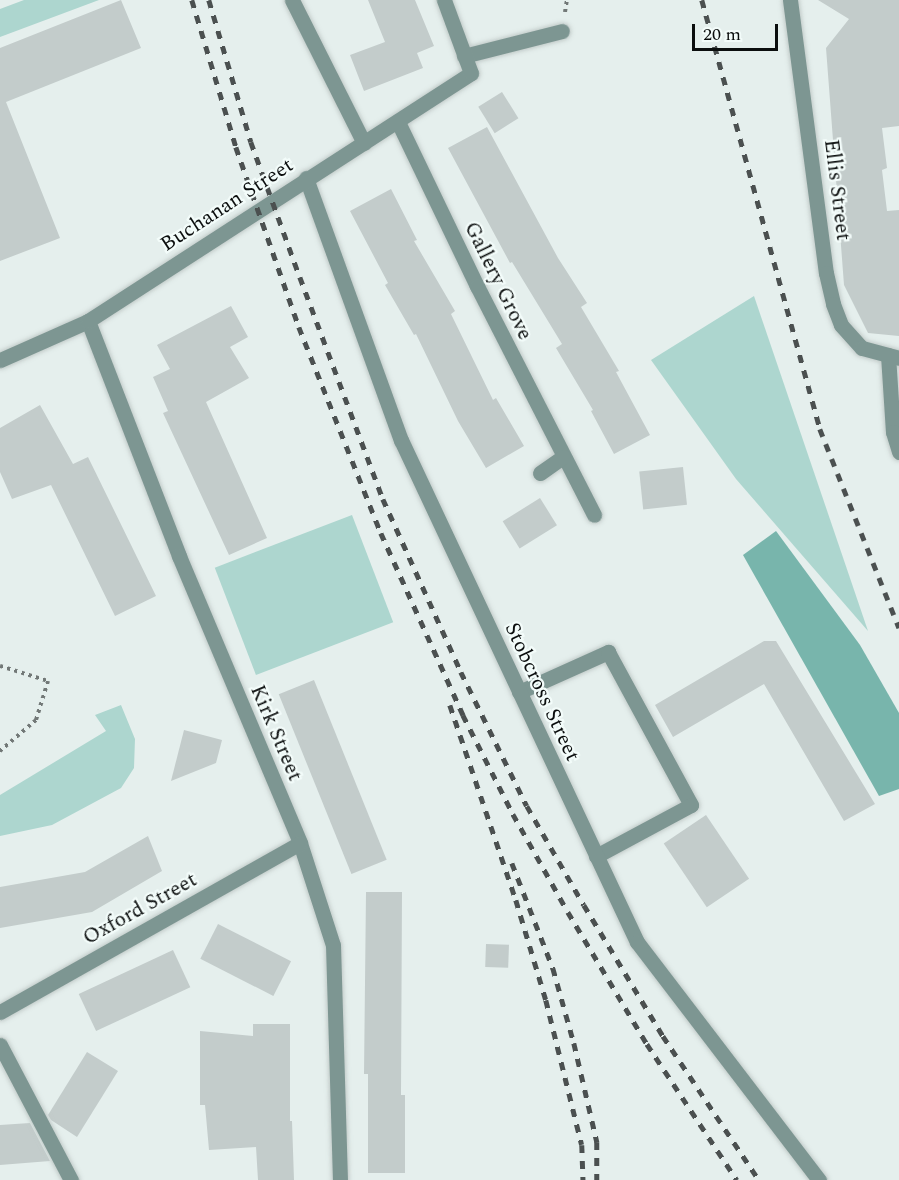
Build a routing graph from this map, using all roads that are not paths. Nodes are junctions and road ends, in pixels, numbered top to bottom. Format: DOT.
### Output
graph roads {
  1 [pos="292,0"];
  2 [pos="444,0"];
  3 [pos="790,0"];
  4 [pos="562,31"];
  5 [pos="464,56"];
  6 [pos="398,122"];
  7 [pos="364,143"];
  8 [pos="306,178"];
  9 [pos="88,321"];
  10 [pos="894,357"];
  11 [pos="0,360"];
  12 [pos="899,452"];
  13 [pos="563,458"];
  14 [pos="540,473"];
  15 [pos="594,515"];
  16 [pos="519,692"];
  17 [pos="300,843"];
  18 [pos="596,856"];
  19 [pos="0,1012"];
  20 [pos="0,1045"];
  21 [pos="71,1180"];
  22 [pos="340,1180"];
  23 [pos="819,1180"];
  1 -- 7 [label="street"];
  2 -- 5 [label="street"];
  3 -- 10 [label="street, Ellis Street"];
  4 -- 5 [label="street"];
  5 -- 6 [label="street, Buchanan Street"];
  6 -- 7 [label="street, Buchanan Street"];
  6 -- 13 [label="street, Gallery Grove"];
  7 -- 8 [label="street, Buchanan Street"];
  8 -- 9 [label="street, Buchanan Street"];
  8 -- 16 [label="street, Stobcross Street"];
  9 -- 11 [label="street, Buchanan Street"];
  9 -- 17 [label="street, Kirk Street"];
  10 -- 12 [label="street"];
  13 -- 14 [label="street"];
  13 -- 15 [label="street, Gallery Grove"];
  16 -- 18 [label="street, Stobcross Street"];
  16 -- 18 [label="street"];
  17 -- 19 [label="street, Oxford Street"];
  17 -- 22 [label="street, Kirk Street"];
  18 -- 23 [label="street, Stobcross Street"];
  20 -- 21 [label="street"];
}
